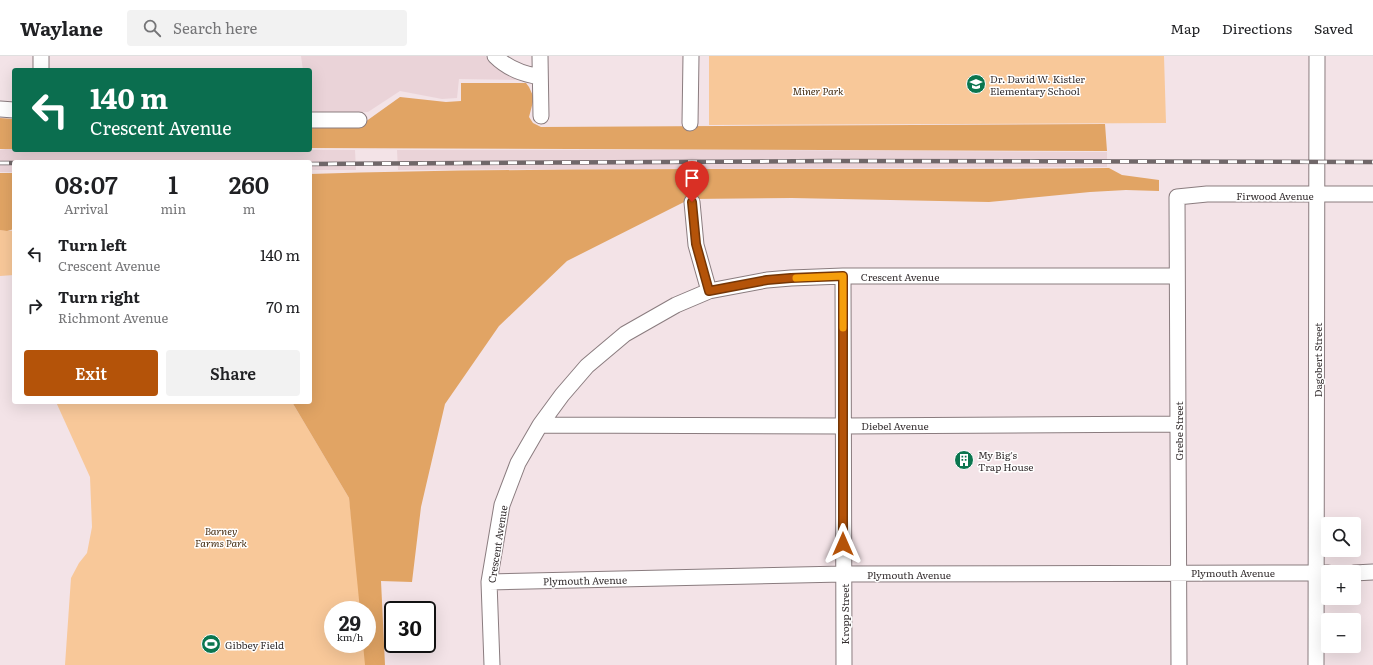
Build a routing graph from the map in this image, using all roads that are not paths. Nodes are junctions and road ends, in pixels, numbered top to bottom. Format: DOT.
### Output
graph roads {
  1 [pos="41,56"];
  2 [pos="495,56"];
  3 [pos="540,56"];
  4 [pos="690,56"];
  5 [pos="1316,56"];
  6 [pos="41,68"];
  7 [pos="540,77"];
  8 [pos="0,110"];
  9 [pos="12,110"];
  10 [pos="541,116"];
  11 [pos="312,120"];
  12 [pos="360,120"];
  13 [pos="690,123"];
  14 [pos="1373,194"];
  15 [pos="1317,195"];
  16 [pos="1177,197"];
  17 [pos="692,202"];
  18 [pos="843,276"];
  19 [pos="1177,276"];
  20 [pos="709,291"];
  21 [pos="1178,424"];
  22 [pos="540,425"];
  23 [pos="843,426"];
  24 [pos="1322,565"];
  25 [pos="1179,572"];
  26 [pos="1373,572"];
  27 [pos="1321,573"];
  28 [pos="1361,573"];
  29 [pos="843,574"];
  30 [pos="490,582"];
  31 [pos="1321,588"];
  32 [pos="492,665"];
  33 [pos="844,665"];
  34 [pos="1179,665"];
  35 [pos="1316,665"];
  1 -- 6 [label="street"];
  2 -- 7 [label="street"];
  3 -- 7 [label="street"];
  4 -- 13 [label="street"];
  5 -- 15 [label="street, Dagobert Street"];
  7 -- 10 [label="street"];
  8 -- 9 [label="street"];
  11 -- 12 [label="street"];
  14 -- 15 [label="street, Firwood Avenue"];
  15 -- 16 [label="street, Firwood Avenue"];
  15 -- 24 [label="street, Dagobert Street"];
  16 -- 19 [label="street, Grebe Street"];
  17 -- 20 [label="street"];
  18 -- 19 [label="street, Crescent Avenue"];
  18 -- 20 [label="street, Crescent Avenue"];
  18 -- 23 [label="street, Kropp Street"];
  19 -- 21 [label="street, Grebe Street"];
  20 -- 22 [label="street, Crescent Avenue"];
  21 -- 23 [label="street, Diebel Avenue"];
  21 -- 25 [label="street, Grebe Street"];
  22 -- 23 [label="street, Diebel Avenue"];
  22 -- 30 [label="street, Crescent Avenue"];
  23 -- 29 [label="street, Kropp Street"];
  25 -- 27 [label="street, Plymouth Avenue"];
  25 -- 29 [label="street, Plymouth Avenue"];
  25 -- 34 [label="street, Grebe Street"];
  26 -- 28 [label="street"];
  29 -- 30 [label="street, Plymouth Avenue"];
  29 -- 33 [label="street, Kropp Street"];
  30 -- 32 [label="street, Crescent Avenue"];
  31 -- 35 [label="street, Dagobert Street"];
}
